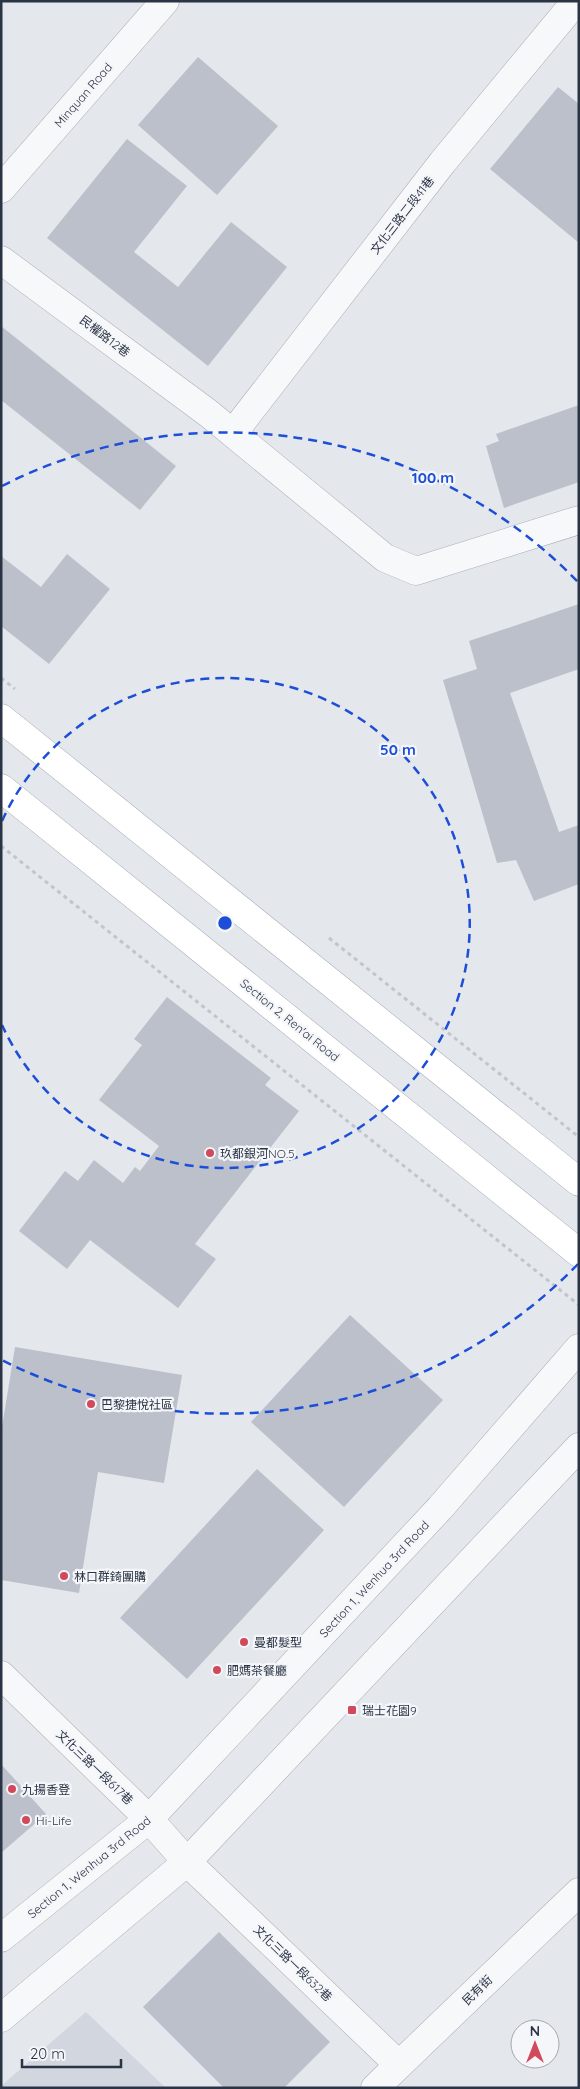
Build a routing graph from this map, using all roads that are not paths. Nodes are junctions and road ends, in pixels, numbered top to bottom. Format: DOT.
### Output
graph roads {
  1 [pos="165,1"];
  2 [pos="576,1"];
  3 [pos="1,189"];
  4 [pos="1,260"];
  5 [pos="233,433"];
  6 [pos="579,520"];
  7 [pos="1,718"];
  8 [pos="1,788"];
  9 [pos="579,1182"];
  10 [pos="579,1253"];
  11 [pos="579,1348"];
  12 [pos="579,1448"];
  13 [pos="1,1675"];
  14 [pos="149,1819"];
  15 [pos="187,1862"];
  16 [pos="579,1892"];
  17 [pos="1,1938"];
  18 [pos="1,2018"];
  19 [pos="399,2065"];
  20 [pos="375,2088"];
  1 -- 3 [label="street, Minquan Road"];
  2 -- 5 [label="street, 文化三路二段41巷"];
  4 -- 5 [label="street, 民權路12巷"];
  5 -- 6 [label="street"];
  7 -- 9 [label="main road"];
  8 -- 10 [label="main road, Section 2, Ren'ai Road"];
  11 -- 14 [label="street, Section 1, Wenhua 3rd Road"];
  12 -- 15 [label="street"];
  13 -- 14 [label="street, 文化三路一段617巷"];
  14 -- 15 [label="street, 文化三路一段617巷"];
  14 -- 17 [label="street, Section 1, Wenhua 3rd Road"];
  15 -- 18 [label="street"];
  15 -- 19 [label="street, 文化三路一段632巷"];
  16 -- 19 [label="street, 民有街"];
  19 -- 20 [label="street, 民有街"];
}
